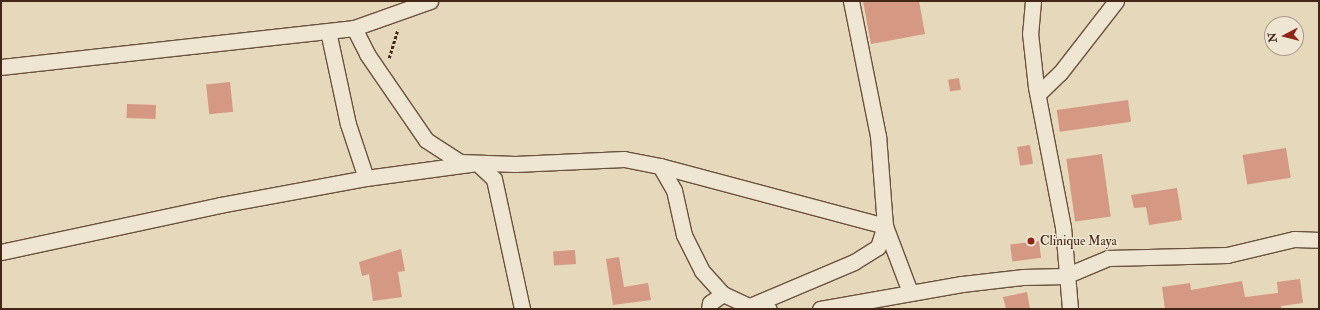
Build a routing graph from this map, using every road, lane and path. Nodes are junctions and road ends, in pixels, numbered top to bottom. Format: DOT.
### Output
graph roads {
  1 [pos="430,1"];
  2 [pos="851,1"];
  3 [pos="1033,1"];
  4 [pos="1116,1"];
  5 [pos="405,10"];
  6 [pos="354,28"];
  7 [pos="328,31"];
  8 [pos="1,67"];
  9 [pos="382,77"];
  10 [pos="1038,94"];
  11 [pos="477,163"];
  12 [pos="660,166"];
  13 [pos="366,178"];
  14 [pos="885,226"];
  15 [pos="1319,240"];
  16 [pos="1,252"];
  17 [pos="1065,276"];
  18 [pos="910,292"];
  19 [pos="723,294"];
  20 [pos="749,306"];
  21 [pos="522,309"];
  22 [pos="709,309"];
  23 [pos="769,309"];
  24 [pos="820,309"];
  25 [pos="1070,309"];
  1 -- 5 [label="street"];
  2 -- 14 [label="street"];
  3 -- 10 [label="street"];
  4 -- 10 [label="street"];
  5 -- 6 [label="street"];
  5 -- 9 [label="path"];
  6 -- 7 [label="street"];
  6 -- 9 [label="street"];
  7 -- 8 [label="street"];
  7 -- 13 [label="street"];
  9 -- 11 [label="street"];
  10 -- 17 [label="street"];
  11 -- 12 [label="street"];
  11 -- 13 [label="street"];
  11 -- 21 [label="street"];
  12 -- 14 [label="street"];
  12 -- 19 [label="street"];
  13 -- 16 [label="street"];
  14 -- 18 [label="street"];
  14 -- 20 [label="street"];
  15 -- 17 [label="street"];
  17 -- 18 [label="street"];
  17 -- 25 [label="street"];
  18 -- 24 [label="street"];
  19 -- 20 [label="street"];
  19 -- 22 [label="street"];
  20 -- 23 [label="street"];
}
